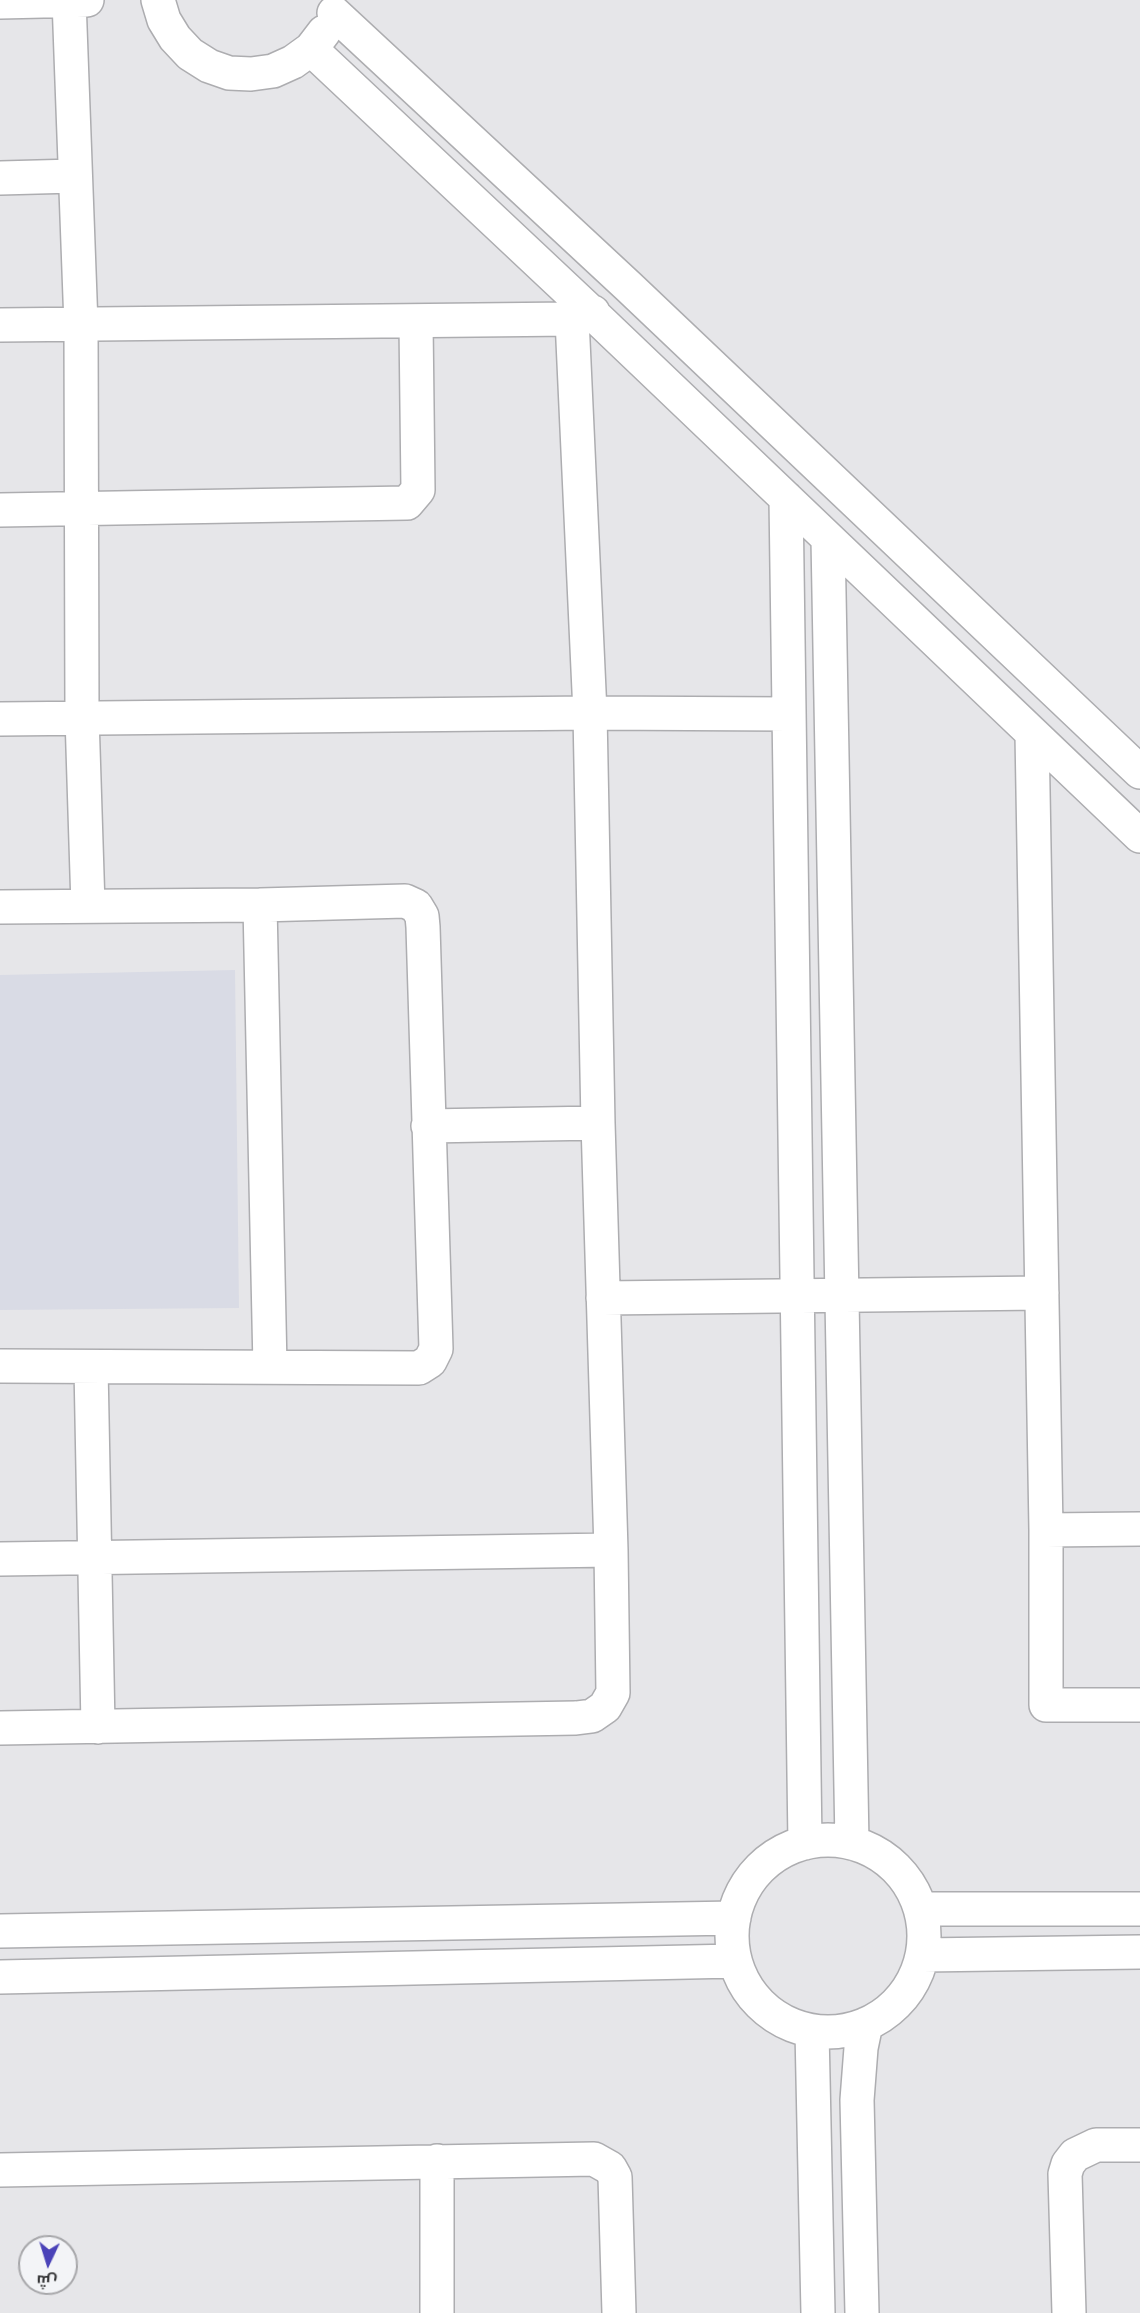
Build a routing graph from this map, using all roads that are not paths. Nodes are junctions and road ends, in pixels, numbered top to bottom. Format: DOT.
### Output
graph roads {
  1 [pos="69,0"];
  2 [pos="87,0"];
  3 [pos="158,0"];
  4 [pos="0,2"];
  5 [pos="335,6"];
  6 [pos="310,49"];
  7 [pos="75,176"];
  8 [pos="0,178"];
  9 [pos="629,287"];
  10 [pos="582,316"];
  11 [pos="416,323"];
  12 [pos="0,325"];
  13 [pos="81,325"];
  14 [pos="786,498"];
  15 [pos="82,509"];
  16 [pos="0,510"];
  17 [pos="828,539"];
  18 [pos="590,713"];
  19 [pos="789,714"];
  20 [pos="82,717"];
  21 [pos="0,719"];
  22 [pos="1032,734"];
  23 [pos="1140,772"];
  24 [pos="1140,837"];
  25 [pos="260,905"];
  26 [pos="88,906"];
  27 [pos="0,907"];
  28 [pos="598,1123"];
  29 [pos="428,1126"];
  30 [pos="1042,1293"];
  31 [pos="842,1295"];
  32 [pos="797,1296"];
  33 [pos="603,1298"];
  34 [pos="0,1366"];
  35 [pos="91,1367"];
  36 [pos="270,1367"];
  37 [pos="1140,1529"];
  38 [pos="1046,1530"];
  39 [pos="612,1550"];
  40 [pos="94,1558"];
  41 [pos="0,1559"];
  42 [pos="1140,1705"];
  43 [pos="98,1727"];
  44 [pos="0,1728"];
  45 [pos="805,1843"];
  46 [pos="852,1843"];
  47 [pos="921,1909"];
  48 [pos="1140,1909"];
  49 [pos="734,1918"];
  50 [pos="0,1931"];
  51 [pos="1140,1952"];
  52 [pos="923,1954"];
  53 [pos="735,1961"];
  54 [pos="0,1977"];
  55 [pos="866,2024"];
  56 [pos="812,2031"];
  57 [pos="1140,2145"];
  58 [pos="437,2161"];
  59 [pos="0,2170"];
  60 [pos="437,2313"];
  61 [pos="619,2313"];
  62 [pos="818,2313"];
  63 [pos="862,2313"];
  64 [pos="1069,2313"];
  1 -- 2 [label="street"];
  1 -- 4 [label="street"];
  1 -- 7 [label="street"];
  3 -- 6 [label="street"];
  5 -- 6 [label="street"];
  5 -- 9 [label="street"];
  6 -- 10 [label="street"];
  7 -- 8 [label="street"];
  7 -- 13 [label="street"];
  9 -- 10 [label="street"];
  9 -- 23 [label="street"];
  10 -- 11 [label="street"];
  10 -- 14 [label="street"];
  10 -- 18 [label="street"];
  11 -- 13 [label="street"];
  11 -- 15 [label="street"];
  12 -- 13 [label="street"];
  13 -- 15 [label="street"];
  14 -- 17 [label="street"];
  14 -- 19 [label="street"];
  15 -- 16 [label="street"];
  15 -- 20 [label="street"];
  17 -- 22 [label="street"];
  17 -- 31 [label="street"];
  18 -- 19 [label="street"];
  18 -- 20 [label="street"];
  18 -- 28 [label="street"];
  19 -- 32 [label="street"];
  20 -- 21 [label="street"];
  20 -- 26 [label="street"];
  22 -- 24 [label="street"];
  22 -- 30 [label="street"];
  25 -- 26 [label="street"];
  25 -- 29 [label="street"];
  25 -- 36 [label="street"];
  26 -- 27 [label="street"];
  28 -- 29 [label="street"];
  28 -- 33 [label="street"];
  29 -- 36 [label="street"];
  30 -- 31 [label="street"];
  30 -- 38 [label="street"];
  31 -- 32 [label="street"];
  31 -- 46 [label="street"];
  32 -- 33 [label="street"];
  32 -- 45 [label="street"];
  33 -- 39 [label="street"];
  34 -- 35 [label="street"];
  35 -- 36 [label="street"];
  35 -- 40 [label="street"];
  37 -- 38 [label="street"];
  38 -- 42 [label="street"];
  39 -- 40 [label="street"];
  39 -- 43 [label="street"];
  40 -- 41 [label="street"];
  40 -- 43 [label="street"];
  43 -- 44 [label="street"];
  45 -- 46 [label="street"];
  45 -- 49 [label="street"];
  46 -- 47 [label="street"];
  47 -- 48 [label="street"];
  47 -- 52 [label="street"];
  49 -- 50 [label="street"];
  49 -- 53 [label="street"];
  51 -- 52 [label="street"];
  52 -- 55 [label="street"];
  53 -- 54 [label="street"];
  53 -- 56 [label="street"];
  55 -- 56 [label="street"];
  55 -- 63 [label="street"];
  56 -- 62 [label="street"];
  57 -- 64 [label="street"];
  58 -- 59 [label="street"];
  58 -- 60 [label="street"];
  58 -- 61 [label="street"];
}
